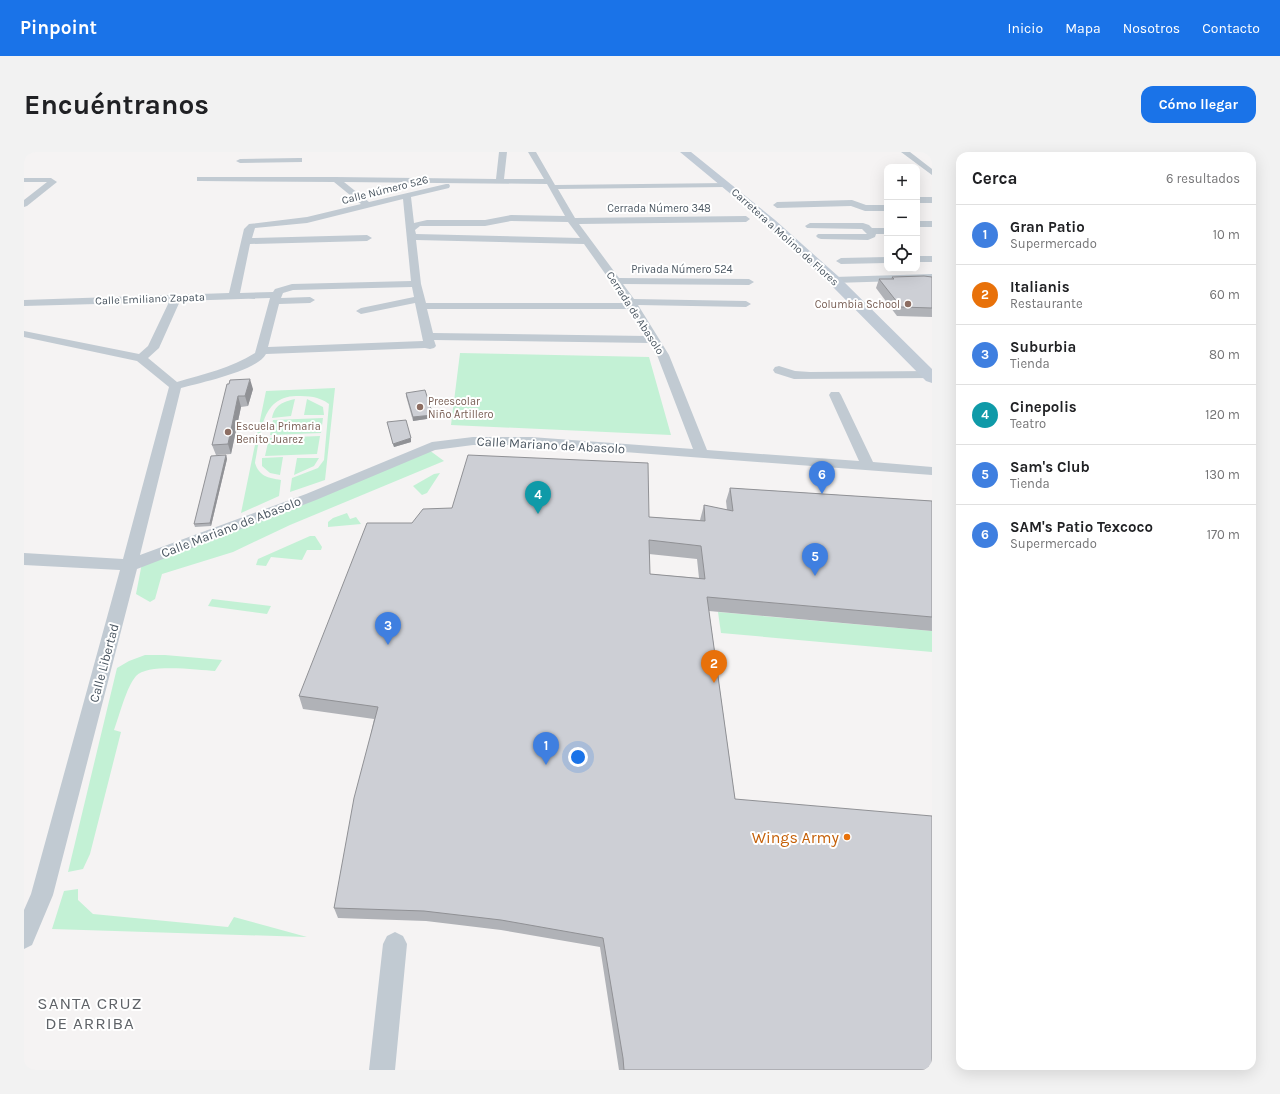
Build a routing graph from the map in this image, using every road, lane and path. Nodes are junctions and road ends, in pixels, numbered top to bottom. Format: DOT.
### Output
graph roads {
  1 [pos="503,152"];
  2 [pos="532,152"];
  3 [pos="685,152"];
  4 [pos="905,152"];
  5 [pos="299,160"];
  6 [pos="932,174"];
  7 [pos="200,179"];
  8 [pos="263,179"];
  9 [pos="24,180"];
  10 [pos="335,180"];
  11 [pos="468,181"];
  12 [pos="500,181"];
  13 [pos="551,185"];
  14 [pos="725,185"];
  15 [pos="407,196"];
  16 [pos="920,200"];
  17 [pos="932,200"];
  18 [pos="24,204"];
  19 [pos="777,204"];
  20 [pos="367,205"];
  21 [pos="884,208"];
  22 [pos="746,219"];
  23 [pos="572,220"];
  24 [pos="920,224"];
  25 [pos="932,224"];
  26 [pos="810,226"];
  27 [pos="868,231"];
  28 [pos="884,231"];
  29 [pos="411,233"];
  30 [pos="820,236"];
  31 [pos="367,238"];
  32 [pos="587,241"];
  33 [pos="247,242"];
  34 [pos="920,259"];
  35 [pos="932,259"];
  36 [pos="841,260"];
  37 [pos="884,260"];
  38 [pos="932,277"];
  39 [pos="834,280"];
  40 [pos="616,281"];
  41 [pos="749,282"];
  42 [pos="416,284"];
  43 [pos="234,296"];
  44 [pos="176,298"];
  45 [pos="275,298"];
  46 [pos="310,300"];
  47 [pos="420,302"];
  48 [pos="24,303"];
  49 [pos="632,304"];
  50 [pos="746,304"];
  51 [pos="361,311"];
  52 [pos="24,334"];
  53 [pos="653,340"];
  54 [pos="429,343"];
  55 [pos="261,351"];
  56 [pos="141,358"];
  57 [pos="779,370"];
  58 [pos="931,376"];
  59 [pos="175,386"];
  60 [pos="835,395"];
  61 [pos="702,453"];
  62 [pos="868,466"];
  63 [pos="932,471"];
  64 [pos="24,559"];
  65 [pos="130,565"];
  66 [pos="24,937"];
  67 [pos="395,944"];
  68 [pos="382,1070"];
  1 -- 12 [label="street"];
  2 -- 13 [label="street, Cerrada de Abasolo"];
  3 -- 14 [label="main road, Carretera a Molino de Flores"];
  4 -- 6 [label="street"];
  5 -- 8 [label="street"];
  7 -- 8 [label="street"];
  8 -- 10 [label="street"];
  9 -- 18 [label="street"];
  10 -- 11 [label="street"];
  10 -- 20 [label="street"];
  11 -- 12 [label="street"];
  11 -- 15 [label="street, Calle Número 526"];
  12 -- 13 [label="street"];
  13 -- 14 [label="street"];
  13 -- 23 [label="street, Cerrada de Abasolo"];
  14 -- 39 [label="main road, Carretera a Molino de Flores"];
  15 -- 20 [label="street, Calle Número 526"];
  15 -- 29 [label="street"];
  16 -- 17 [label="street"];
  19 -- 21 [label="street"];
  20 -- 33 [label="street, Calle Número 526"];
  22 -- 23 [label="street, Cerrada Número 348"];
  23 -- 29 [label="street, Cerrada Número 348"];
  23 -- 32 [label="street, Cerrada de Abasolo"];
  24 -- 25 [label="street"];
  26 -- 27 [label="street"];
  27 -- 28 [label="street"];
  27 -- 30 [label="street"];
  29 -- 32 [label="street"];
  29 -- 42 [label="street"];
  31 -- 33 [label="street"];
  32 -- 40 [label="street, Cerrada de Abasolo"];
  33 -- 43 [label="street"];
  34 -- 35 [label="street"];
  36 -- 37 [label="street"];
  38 -- 39 [label="street"];
  39 -- 58 [label="main road, Carretera a Molino de Flores"];
  40 -- 41 [label="street, Privada Número 524"];
  40 -- 49 [label="street, Cerrada de Abasolo"];
  42 -- 45 [label="street"];
  42 -- 47 [label="street"];
  43 -- 44 [label="street, Calle Emiliano Zapata"];
  43 -- 45 [label="street, Calle Emiliano Zapata"];
  44 -- 48 [label="street, Calle Emiliano Zapata"];
  44 -- 56 [label="street"];
  45 -- 46 [label="street, Calle Emiliano Zapata"];
  45 -- 55 [label="street"];
  47 -- 49 [label="street"];
  47 -- 51 [label="street"];
  47 -- 54 [label="street"];
  49 -- 50 [label="street"];
  49 -- 53 [label="street, Cerrada de Abasolo"];
  52 -- 56 [label="street"];
  53 -- 54 [label="street"];
  53 -- 61 [label="street, Cerrada de Abasolo"];
  54 -- 55 [label="street"];
  55 -- 59 [label="street"];
  56 -- 59 [label="street"];
  57 -- 58 [label="street"];
  59 -- 65 [label="street, Calle Libertad"];
  60 -- 62 [label="street"];
  61 -- 62 [label="street, Calle Mariano de Abasolo"];
  61 -- 65 [label="street, Calle Mariano de Abasolo"];
  62 -- 63 [label="street, Calle Mariano de Abasolo"];
  64 -- 65 [label="street, Calle Mariano de Abasolo"];
  65 -- 66 [label="street, Calle Libertad"];
  67 -- 68 [label="street"];
}
